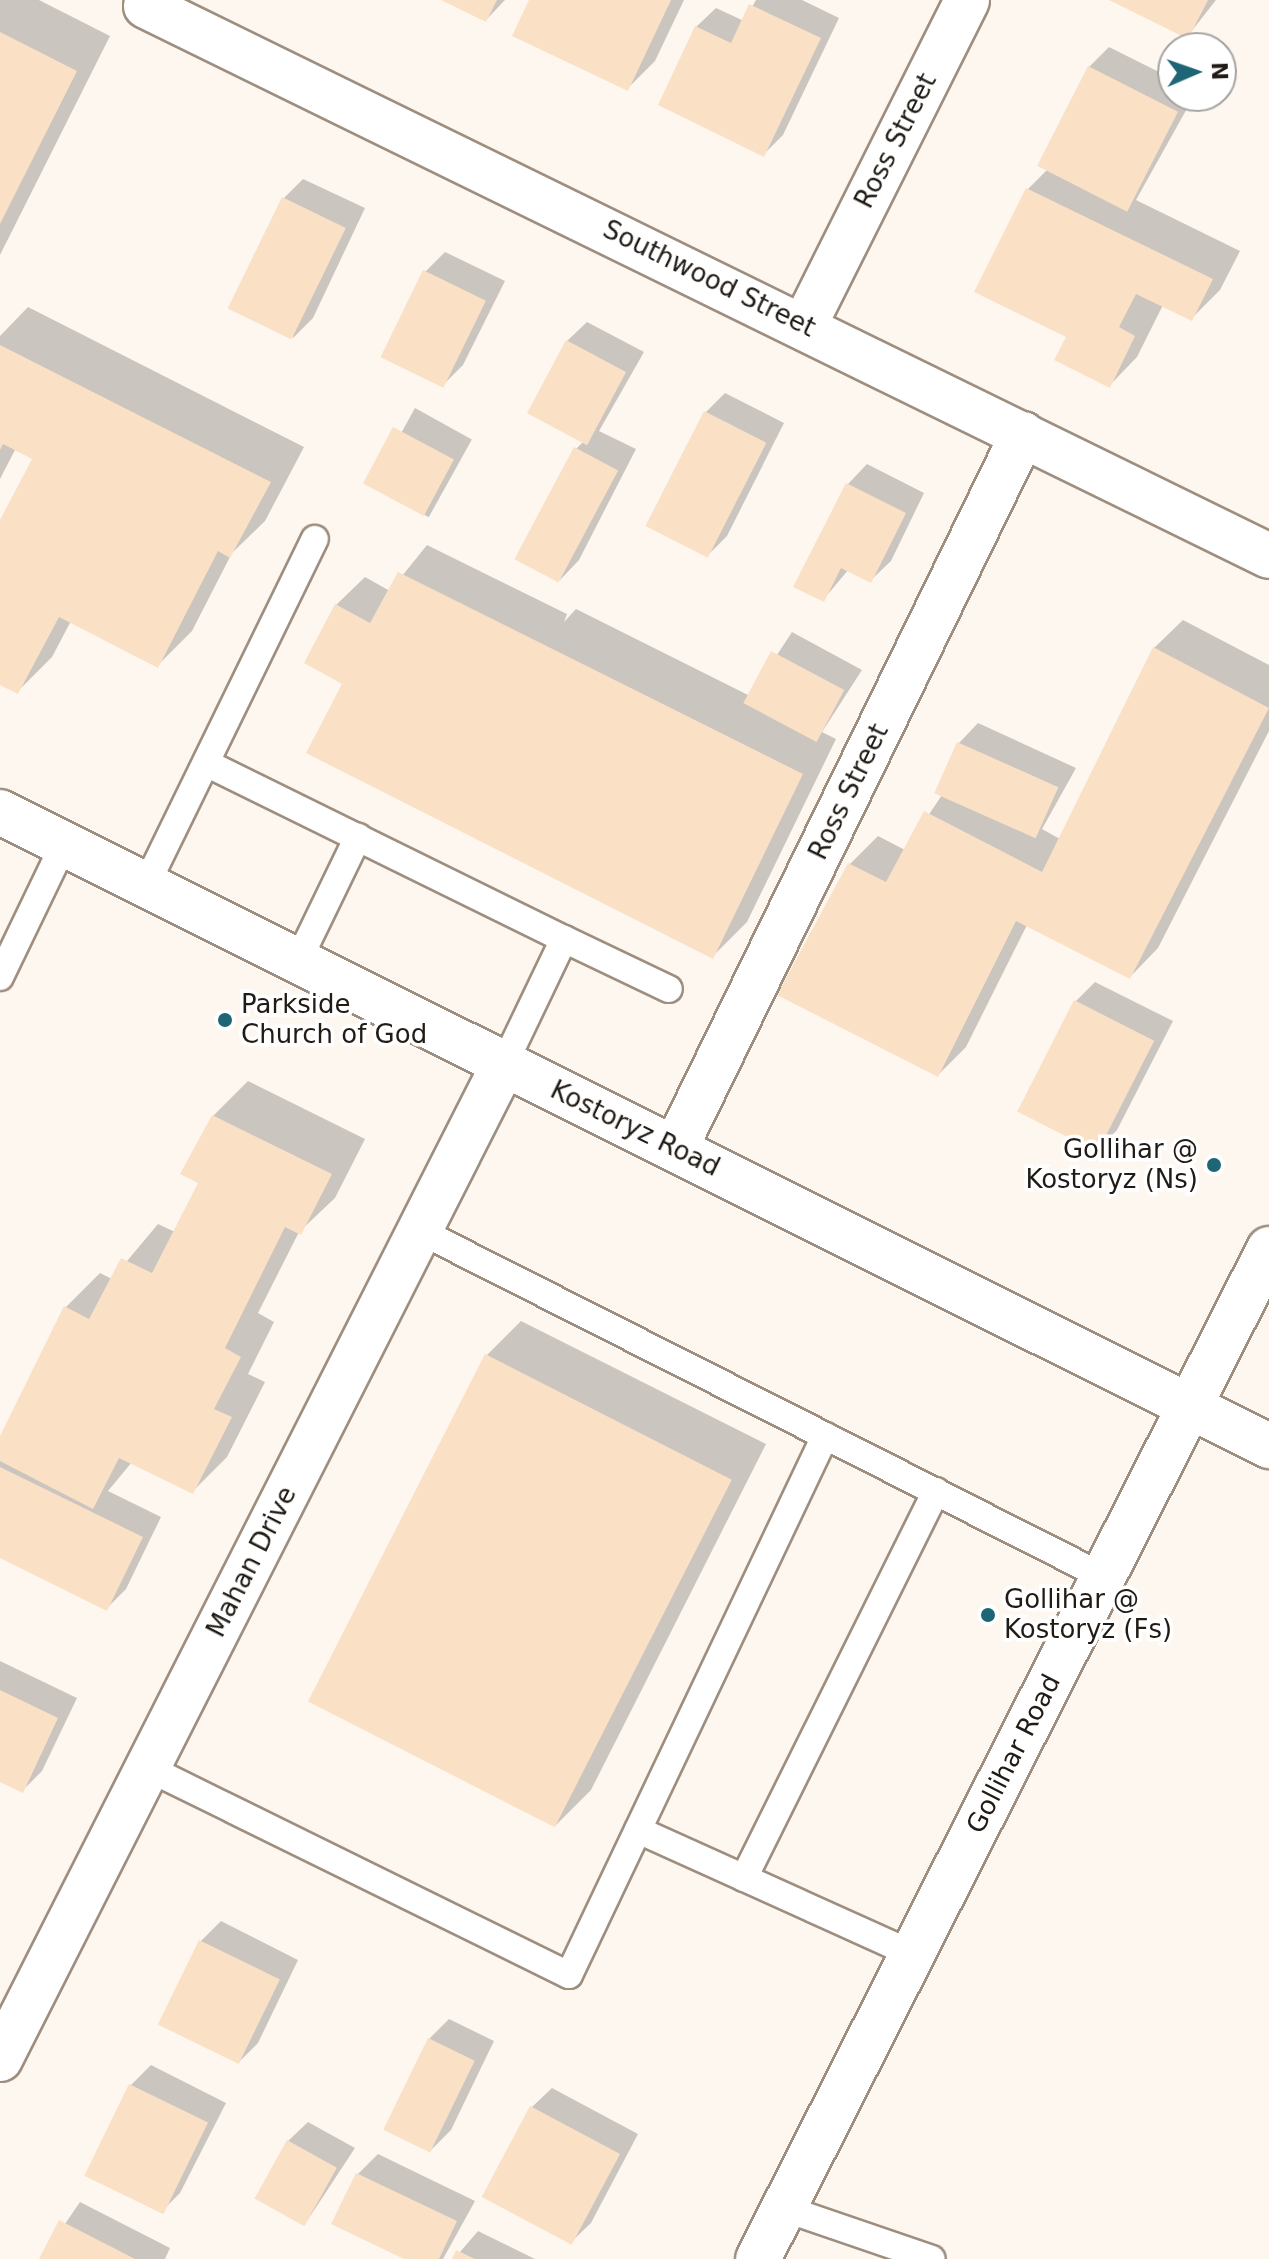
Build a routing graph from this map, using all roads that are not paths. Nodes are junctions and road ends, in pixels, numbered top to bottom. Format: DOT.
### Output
graph roads {
  1 [pos="967,0"];
  2 [pos="145,3"];
  3 [pos="804,326"];
  4 [pos="1023,434"];
  5 [pos="315,539"];
  6 [pos="1269,556"];
  7 [pos="206,763"];
  8 [pos="0,812"];
  9 [pos="358,837"];
  10 [pos="64,844"];
  11 [pos="146,885"];
  12 [pos="564,939"];
  13 [pos="298,961"];
  14 [pos="0,977"];
  15 [pos="669,989"];
  16 [pos="504,1064"];
  17 [pos="675,1149"];
  18 [pos="420,1231"];
  19 [pos="1269,1249"];
  20 [pos="1190,1407"];
  21 [pos="825,1436"];
  22 [pos="1269,1446"];
  23 [pos="936,1491"];
  24 [pos="1104,1577"];
  25 [pos="148,1768"];
  26 [pos="638,1830"];
  27 [pos="744,1878"];
  28 [pos="913,1954"];
  29 [pos="0,2059"];
  30 [pos="783,2208"];
  31 [pos="758,2259"];
  32 [pos="932,2259"];
  1 -- 3 [label="street, Ross Street"];
  2 -- 3 [label="street, Southwood Street"];
  3 -- 4 [label="street, Southwood Street"];
  4 -- 6 [label="street, Southwood Street"];
  4 -- 17 [label="street, Ross Street"];
  5 -- 7 [label="lane"];
  7 -- 9 [label="lane"];
  7 -- 11 [label="lane"];
  8 -- 10 [label="street, Kostoryz Road"];
  9 -- 12 [label="lane"];
  9 -- 13 [label="lane"];
  10 -- 11 [label="street, Kostoryz Road"];
  10 -- 14 [label="lane"];
  11 -- 13 [label="street, Kostoryz Road"];
  12 -- 15 [label="lane"];
  12 -- 16 [label="lane"];
  13 -- 16 [label="street, Kostoryz Road"];
  16 -- 17 [label="street, Kostoryz Road"];
  16 -- 18 [label="street, Mahan Drive"];
  17 -- 20 [label="street, Kostoryz Road"];
  18 -- 21 [label="lane"];
  18 -- 25 [label="street, Mahan Drive"];
  19 -- 20 [label="street, Gollihar Road"];
  20 -- 22 [label="street, Kostoryz Road"];
  20 -- 24 [label="street, Gollihar Road"];
  21 -- 23 [label="lane"];
  21 -- 26 [label="lane"];
  23 -- 24 [label="lane"];
  23 -- 27 [label="lane"];
  24 -- 28 [label="street, Gollihar Road"];
  25 -- 26 [label="lane"];
  25 -- 29 [label="street, Mahan Drive"];
  26 -- 27 [label="lane"];
  27 -- 28 [label="lane"];
  28 -- 30 [label="street, Gollihar Road"];
  30 -- 31 [label="street, Gollihar Road"];
  30 -- 32 [label="lane"];
}
